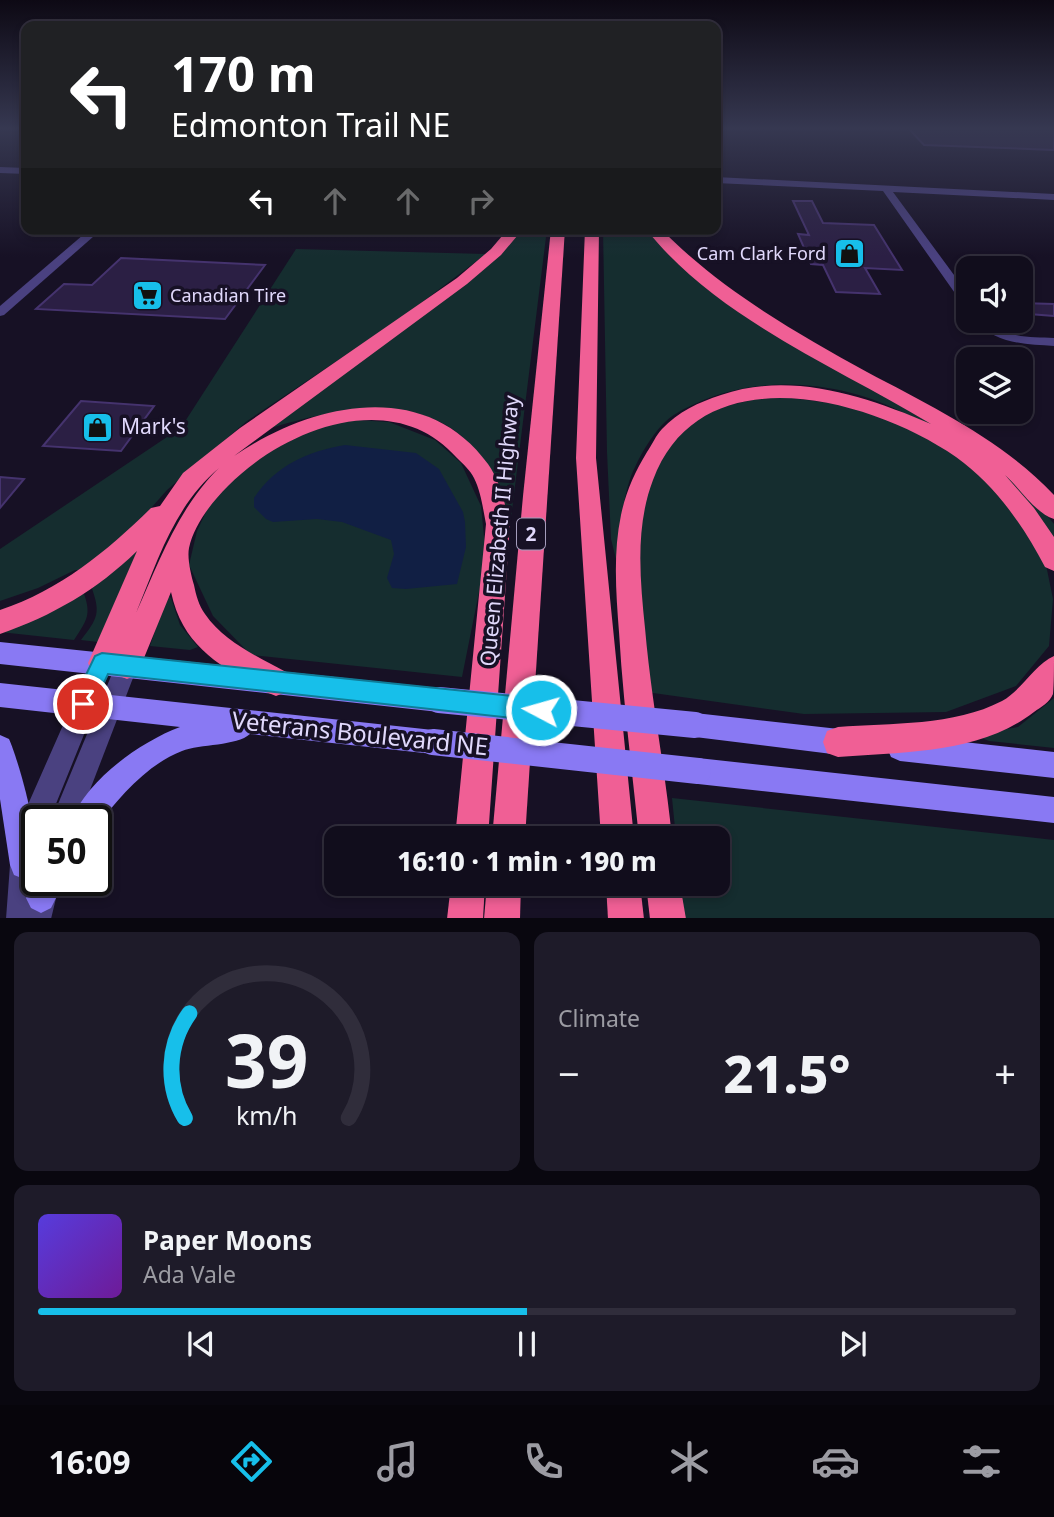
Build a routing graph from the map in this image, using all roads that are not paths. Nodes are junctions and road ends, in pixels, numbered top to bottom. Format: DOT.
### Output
graph roads {
  1 [pos="721,180"];
  2 [pos="886,189"];
  3 [pos="1054,197"];
  4 [pos="90,235"];
  5 [pos="511,235"];
  6 [pos="557,235"];
  7 [pos="592,235"];
  8 [pos="659,235"];
  9 [pos="956,286"];
  10 [pos="0,312"];
  11 [pos="994,333"];
  12 [pos="1054,342"];
  13 [pos="178,496"];
  14 [pos="1054,510"];
  15 [pos="176,551"];
  16 [pos="1054,560"];
  17 [pos="0,622"];
  18 [pos="0,653"];
  19 [pos="114,664"];
  20 [pos="1054,670"];
  21 [pos="276,681"];
  22 [pos="0,695"];
  23 [pos="95,706"];
  24 [pos="266,724"];
  25 [pos="838,742"];
  26 [pos="0,748"];
  27 [pos="1054,765"];
  28 [pos="41,805"];
  29 [pos="68,805"];
  30 [pos="96,805"];
  31 [pos="1054,810"];
  32 [pos="21,824"];
  33 [pos="473,826"];
  34 [pos="509,826"];
  35 [pos="617,826"];
  36 [pos="654,826"];
  37 [pos="467,896"];
  38 [pos="503,896"];
  39 [pos="624,896"];
  40 [pos="665,896"];
  41 [pos="465,918"];
  42 [pos="502,918"];
  43 [pos="626,918"];
  44 [pos="668,918"];
  1 -- 2 [label="street"];
  2 -- 3 [label="street"];
  2 -- 9 [label="street"];
  4 -- 10 [label="street"];
  5 -- 13 [label="highway"];
  6 -- 34 [label="highway, Queen Elizabeth II Highway / 2"];
  7 -- 35 [label="highway"];
  8 -- 14 [label="highway"];
  11 -- 12 [label="street"];
  13 -- 17 [label="highway"];
  13 -- 19 [label="highway"];
  15 -- 19 [label="highway"];
  15 -- 21 [label="highway"];
  15 -- 33 [label="highway"];
  16 -- 36 [label="highway"];
  18 -- 19 [label="main road, Veterans Boulevard NE"];
  19 -- 21 [label="main road, Veterans Boulevard NE"];
  19 -- 23 [label="street"];
  20 -- 25 [label="highway"];
  21 -- 25 [label="main road, Veterans Boulevard NE, bridge"];
  22 -- 23 [label="main road, Veterans Boulevard NE"];
  23 -- 24 [label="main road, Veterans Boulevard NE"];
  23 -- 28 [label="street"];
  23 -- 29 [label="street"];
  24 -- 30 [label="main road"];
  24 -- 31 [label="main road, Veterans Boulevard NE, bridge"];
  25 -- 27 [label="main road, Veterans Boulevard NE"];
  26 -- 32 [label="main road"];
  37 -- 41 [label="highway"];
  38 -- 42 [label="highway"];
  39 -- 43 [label="highway"];
  40 -- 44 [label="highway"];
}
